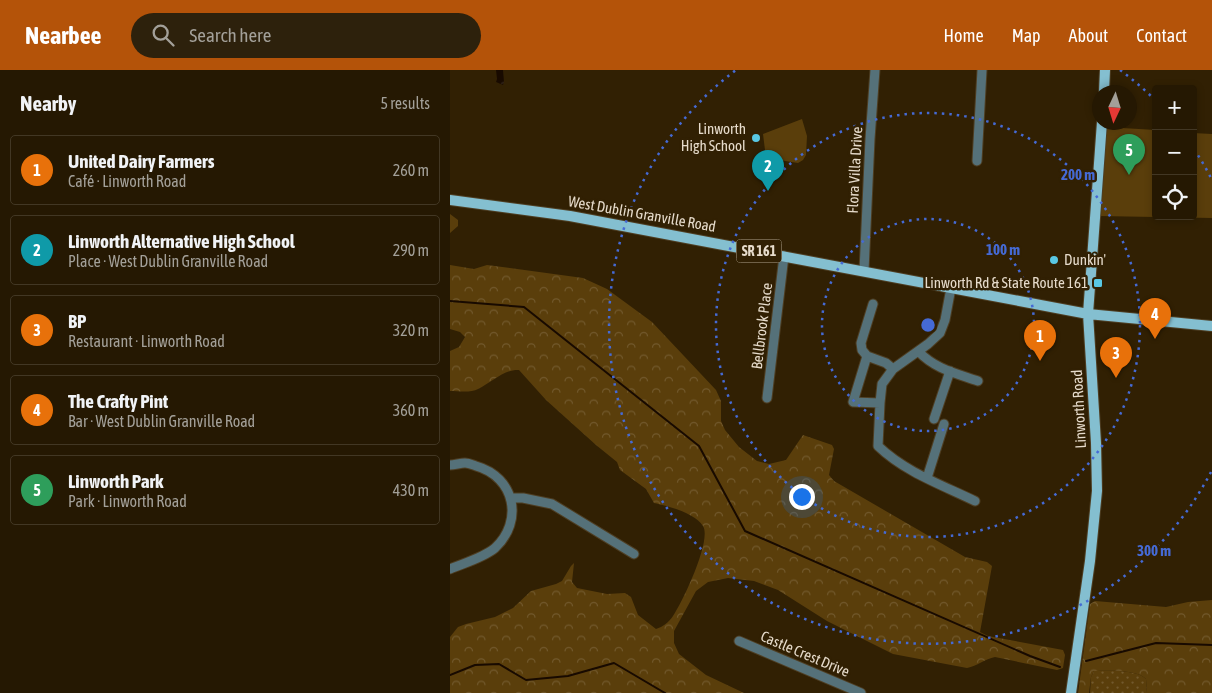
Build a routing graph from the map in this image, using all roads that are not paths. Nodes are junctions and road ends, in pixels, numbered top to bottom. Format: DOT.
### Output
graph roads {
  1 [pos="875,70"];
  2 [pos="982,70"];
  3 [pos="1105,70"];
  4 [pos="1104,85"];
  5 [pos="1101,130"];
  6 [pos="977,161"];
  7 [pos="450,200"];
  8 [pos="784,256"];
  9 [pos="864,271"];
  10 [pos="950,288"];
  11 [pos="873,304"];
  12 [pos="1088,314"];
  13 [pos="1212,326"];
  14 [pos="918,351"];
  15 [pos="867,356"];
  16 [pos="893,369"];
  17 [pos="950,371"];
  18 [pos="978,381"];
  19 [pos="767,398"];
  20 [pos="880,403"];
  21 [pos="934,419"];
  22 [pos="944,424"];
  23 [pos="450,466"];
  24 [pos="926,478"];
  25 [pos="511,498"];
  26 [pos="975,501"];
  27 [pos="634,554"];
  28 [pos="450,569"];
  29 [pos="739,641"];
  30 [pos="861,693"];
  31 [pos="1071,693"];
  1 -- 9 [label="street, Flora Villa Drive"];
  2 -- 6 [label="street"];
  3 -- 4 [label="main road"];
  5 -- 12 [label="main road, Linworth Road"];
  7 -- 8 [label="main road, West Dublin Granville Road / SR 161"];
  8 -- 9 [label="main road, West Dublin Granville Road / SR 161"];
  8 -- 19 [label="street, Bellbrook Place"];
  9 -- 10 [label="main road, West Dublin Granville Road / SR 161"];
  10 -- 12 [label="main road, West Dublin Granville Road / SR 161"];
  10 -- 14 [label="street"];
  11 -- 15 [label="street"];
  12 -- 13 [label="main road, West Dublin Granville Road / SR 161"];
  12 -- 31 [label="main road, Linworth Road"];
  14 -- 16 [label="street"];
  14 -- 17 [label="street"];
  15 -- 16 [label="street"];
  15 -- 20 [label="street"];
  16 -- 20 [label="street"];
  17 -- 18 [label="street"];
  17 -- 21 [label="street"];
  20 -- 24 [label="street"];
  22 -- 24 [label="street"];
  23 -- 25 [label="street"];
  24 -- 26 [label="street"];
  25 -- 27 [label="street"];
  25 -- 28 [label="street"];
  29 -- 30 [label="street, Castle Crest Drive"];
}
